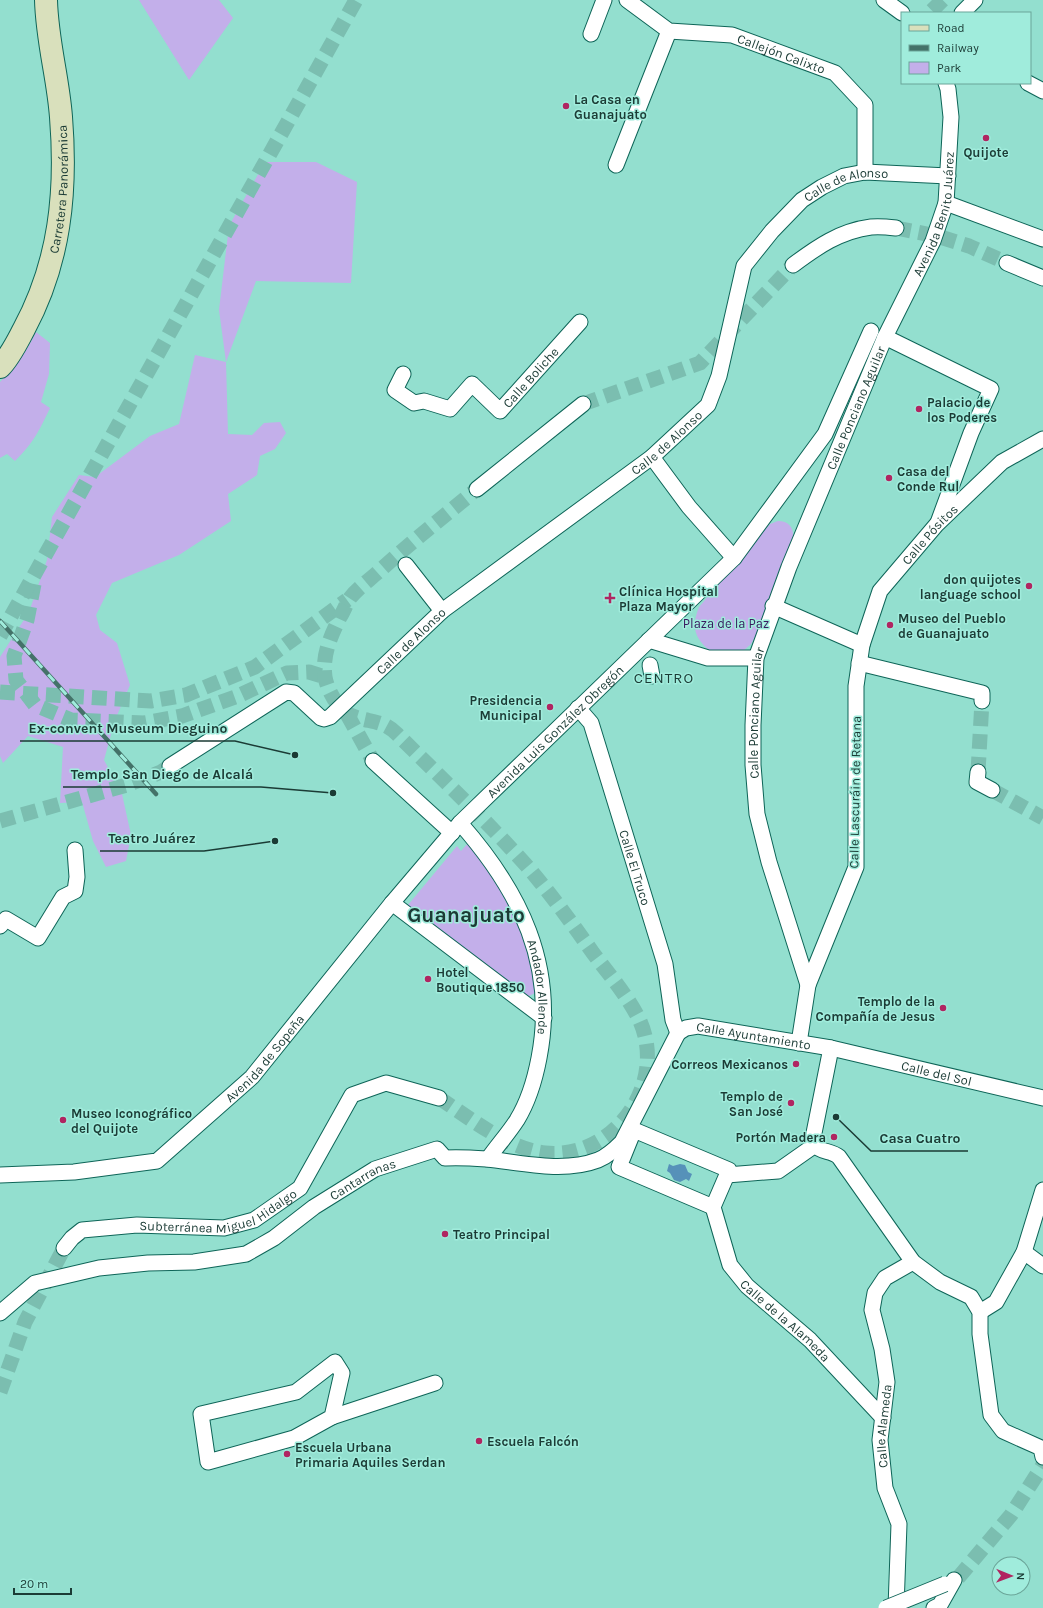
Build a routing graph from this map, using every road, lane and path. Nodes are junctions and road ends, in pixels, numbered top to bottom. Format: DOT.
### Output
graph roads {
  1 [pos="46,0"];
  2 [pos="604,0"];
  3 [pos="627,0"];
  4 [pos="975,0"];
  5 [pos="884,2"];
  6 [pos="901,12"];
  7 [pos="963,12"];
  8 [pos="670,31"];
  9 [pos="591,34"];
  10 [pos="946,84"];
  11 [pos="1030,84"];
  12 [pos="1043,91"];
  13 [pos="616,165"];
  14 [pos="864,172"];
  15 [pos="948,176"];
  16 [pos="946,203"];
  17 [pos="896,228"];
  18 [pos="1043,239"];
  19 [pos="1008,263"];
  20 [pos="793,265"];
  21 [pos="1043,278"];
  22 [pos="580,322"];
  23 [pos="878,334"];
  24 [pos="0,367"];
  25 [pos="403,374"];
  26 [pos="583,404"];
  27 [pos="1043,439"];
  28 [pos="652,457"];
  29 [pos="477,489"];
  30 [pos="938,524"];
  31 [pos="734,558"];
  32 [pos="406,565"];
  33 [pos="773,606"];
  34 [pos="442,611"];
  35 [pos="649,640"];
  36 [pos="862,645"];
  37 [pos="756,658"];
  38 [pos="860,663"];
  39 [pos="982,697"];
  40 [pos="578,708"];
  41 [pos="373,762"];
  42 [pos="170,766"];
  43 [pos="456,828"];
  44 [pos="75,850"];
  45 [pos="392,903"];
  46 [pos="0,926"];
  47 [pos="808,985"];
  48 [pos="544,1018"];
  49 [pos="678,1033"];
  50 [pos="799,1043"];
  51 [pos="831,1048"];
  52 [pos="439,1098"];
  53 [pos="1043,1098"];
  54 [pos="814,1146"];
  55 [pos="488,1159"];
  56 [pos="0,1175"];
  57 [pos="727,1175"];
  58 [pos="1043,1190"];
  59 [pos="713,1207"];
  60 [pos="64,1248"];
  61 [pos="1024,1252"];
  62 [pos="913,1262"];
  63 [pos="1043,1266"];
  64 [pos="980,1312"];
  65 [pos="0,1313"];
  66 [pos="435,1383"];
  67 [pos="332,1417"];
  68 [pos="883,1418"];
  69 [pos="1043,1456"];
  70 [pos="886,1608"];
  71 [pos="896,1608"];
  72 [pos="934,1608"];
  1 -- 24 [label="street, Carretera Panorámica"];
  2 -- 9 [label="street"];
  3 -- 8 [label="street"];
  4 -- 7 [label="street"];
  5 -- 6 [label="street"];
  8 -- 13 [label="street"];
  8 -- 14 [label="street, Callejón Calixto"];
  10 -- 15 [label="street, Avenida Benito Juárez"];
  11 -- 12 [label="street"];
  14 -- 15 [label="street, Calle de Alonso"];
  14 -- 28 [label="street, Calle de Alonso"];
  15 -- 16 [label="street, Avenida Benito Juárez"];
  16 -- 18 [label="street"];
  16 -- 23 [label="street, Avenida Benito Juárez"];
  17 -- 20 [label="street"];
  19 -- 21 [label="street"];
  22 -- 25 [label="street, Calle Boliche"];
  23 -- 30 [label="street"];
  23 -- 31 [label="street"];
  23 -- 33 [label="street, Calle Ponciano Aguilar"];
  26 -- 29 [label="street"];
  27 -- 30 [label="street, Calle Pósitos"];
  28 -- 31 [label="street"];
  28 -- 34 [label="street, Calle de Alonso"];
  30 -- 36 [label="street, Calle Pósitos"];
  31 -- 35 [label="street"];
  32 -- 34 [label="street"];
  33 -- 36 [label="street"];
  33 -- 37 [label="street, Calle Ponciano Aguilar"];
  34 -- 42 [label="street, Calle de Alonso"];
  35 -- 37 [label="street"];
  35 -- 40 [label="street, Avenida Luis González Obregón"];
  36 -- 38 [label="street, Calle Pósitos"];
  37 -- 47 [label="street, Calle Ponciano Aguilar"];
  38 -- 39 [label="street"];
  38 -- 47 [label="street, Calle Lascuráin de Retana"];
  40 -- 43 [label="street, Avenida Luis González Obregón"];
  40 -- 49 [label="street, Calle El Truco"];
  41 -- 43 [label="street, Andador Allende"];
  43 -- 45 [label="street, Avenida de Sopeña"];
  43 -- 48 [label="street, Andador Allende"];
  44 -- 46 [label="street"];
  45 -- 48 [label="street"];
  45 -- 56 [label="street, Avenida de Sopeña"];
  47 -- 50 [label="street"];
  48 -- 55 [label="street, Andador Allende"];
  49 -- 50 [label="street, Calle Ayuntamiento"];
  49 -- 55 [label="street, Cantarranas"];
  50 -- 51 [label="street, Calle Ayuntamiento"];
  51 -- 53 [label="street, Calle del Sol"];
  51 -- 54 [label="street"];
  52 -- 60 [label="street, Subterránea Miguel Hidalgo"];
  54 -- 57 [label="street"];
  54 -- 62 [label="street"];
  55 -- 65 [label="street, Cantarranas"];
  57 -- 59 [label="street"];
  57 -- 59 [label="street"];
  58 -- 61 [label="street"];
  59 -- 68 [label="street, Calle de la Alameda"];
  61 -- 63 [label="street"];
  61 -- 64 [label="street"];
  62 -- 64 [label="street"];
  62 -- 68 [label="street, Calle Alameda"];
  64 -- 69 [label="street"];
  66 -- 67 [label="street"];
  67 -- 67 [label="street"];
  68 -- 71 [label="street, Calle Alameda"];
  70 -- 72 [label="street, bridge"];
}
